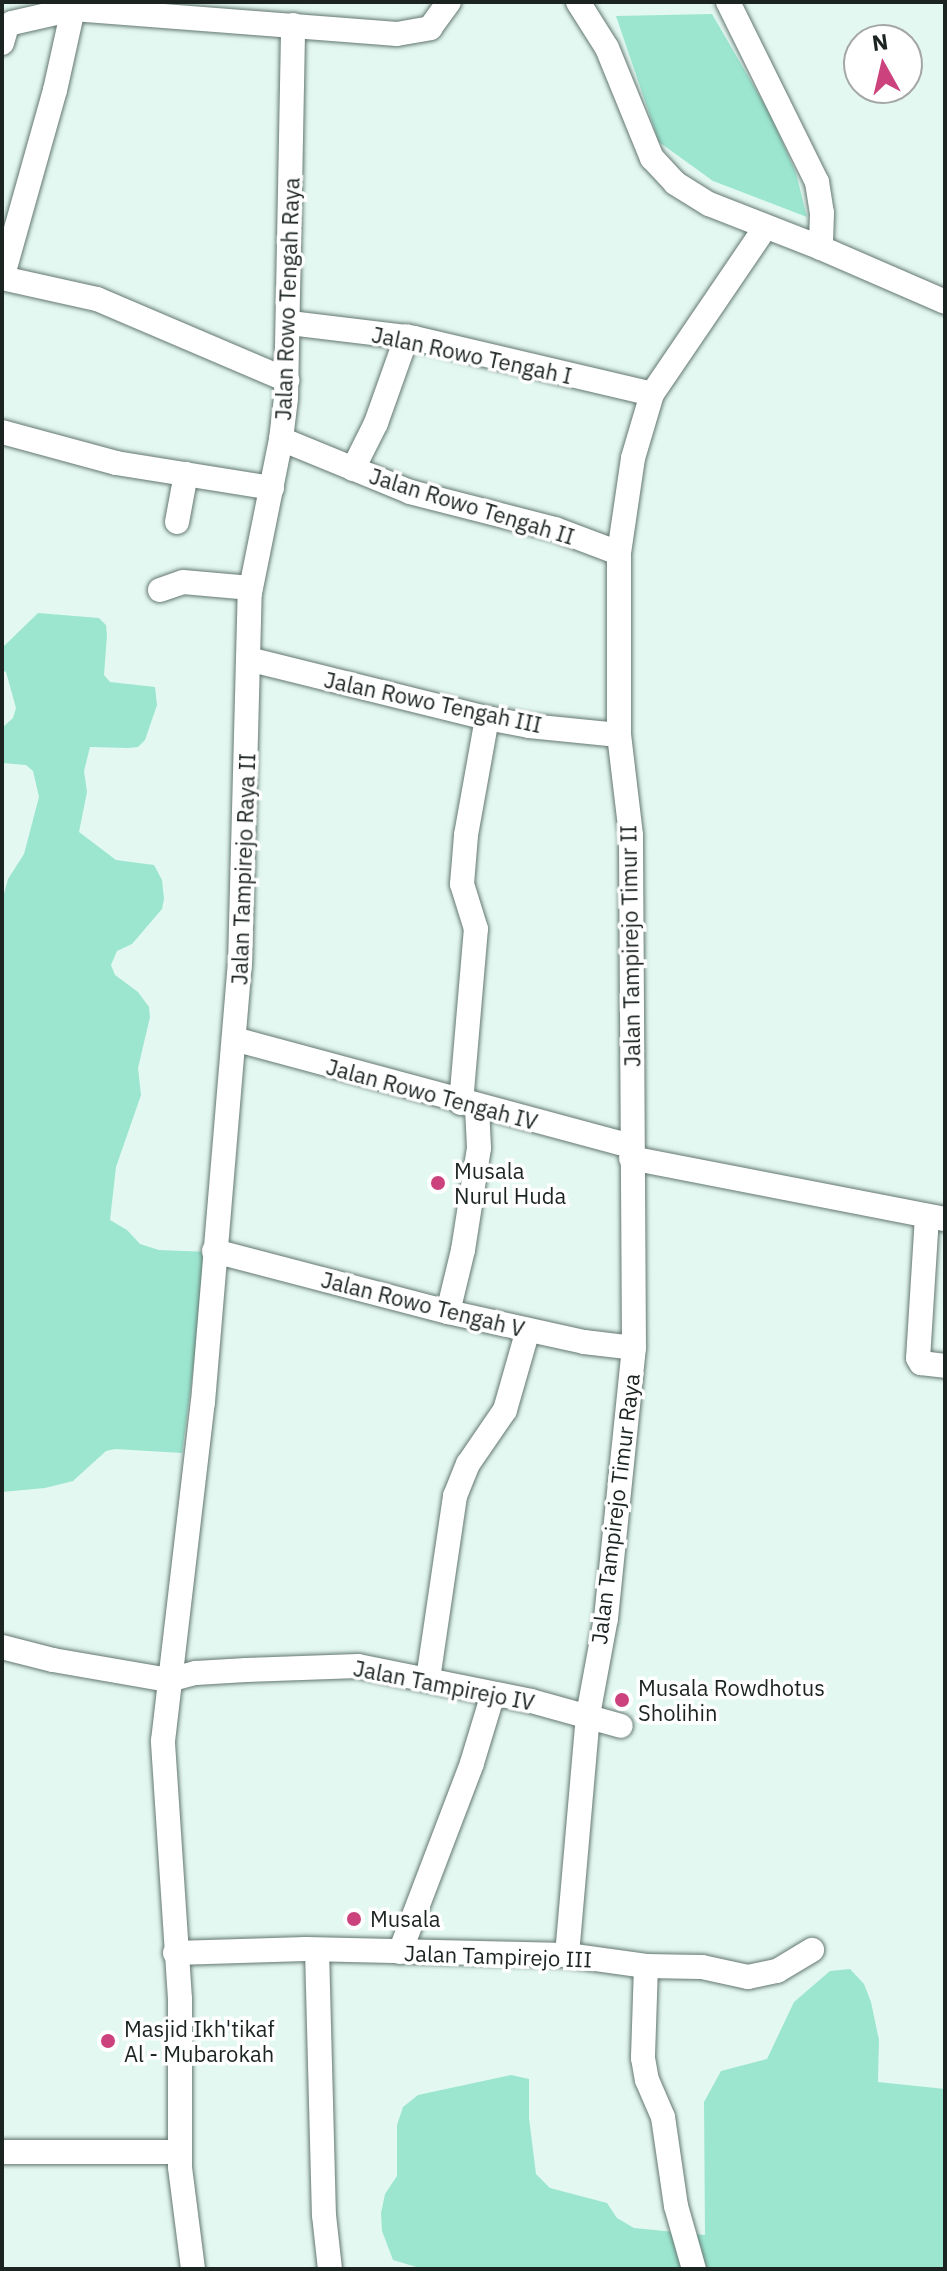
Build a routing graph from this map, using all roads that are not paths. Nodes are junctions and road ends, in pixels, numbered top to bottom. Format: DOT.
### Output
graph roads {
  1 [pos="449,2"];
  2 [pos="606,2"];
  3 [pos="728,2"];
  4 [pos="579,3"];
  5 [pos="65,6"];
  6 [pos="233,12"];
  7 [pos="293,25"];
  8 [pos="2,43"];
  9 [pos="769,231"];
  10 [pos="821,248"];
  11 [pos="2,278"];
  12 [pos="945,302"];
  13 [pos="290,323"];
  14 [pos="407,336"];
  15 [pos="287,380"];
  16 [pos="652,394"];
  17 [pos="2,432"];
  18 [pos="281,439"];
  19 [pos="353,469"];
  20 [pos="186,474"];
  21 [pos="272,488"];
  22 [pos="177,522"];
  23 [pos="619,553"];
  24 [pos="251,588"];
  25 [pos="160,590"];
  26 [pos="248,659"];
  27 [pos="487,718"];
  28 [pos="619,735"];
  29 [pos="234,1039"];
  30 [pos="469,1105"];
  31 [pos="631,1152"];
  32 [pos="936,1218"];
  33 [pos="214,1251"];
  34 [pos="448,1312"];
  35 [pos="528,1330"];
  36 [pos="634,1348"];
  37 [pos="945,1366"];
  38 [pos="2,1647"];
  39 [pos="428,1679"];
  40 [pos="169,1680"];
  41 [pos="493,1694"];
  42 [pos="588,1715"];
  43 [pos="621,1726"];
  44 [pos="317,1950"];
  45 [pos="812,1950"];
  46 [pos="400,1952"];
  47 [pos="175,1953"];
  48 [pos="567,1955"];
  49 [pos="646,1966"];
  50 [pos="2,2152"];
  51 [pos="180,2152"];
  52 [pos="193,2269"];
  53 [pos="330,2269"];
  54 [pos="694,2269"];
  1 -- 7 [label="street"];
  2 -- 4 [label="street"];
  3 -- 10 [label="street"];
  4 -- 9 [label="street"];
  5 -- 6 [label="street"];
  5 -- 8 [label="street"];
  5 -- 11 [label="street"];
  6 -- 7 [label="street"];
  7 -- 13 [label="street, Jalan Rowo Tengah Raya"];
  9 -- 10 [label="street"];
  9 -- 16 [label="street, Jalan Tampirejo Timur II"];
  10 -- 12 [label="street"];
  11 -- 15 [label="street"];
  13 -- 14 [label="street, Jalan Rowo Tengah I"];
  13 -- 15 [label="street, Jalan Rowo Tengah Raya"];
  14 -- 16 [label="street, Jalan Rowo Tengah I"];
  14 -- 19 [label="street"];
  15 -- 18 [label="street, Jalan Rowo Tengah Raya"];
  16 -- 23 [label="street, Jalan Tampirejo Timur II"];
  17 -- 20 [label="street"];
  18 -- 19 [label="street, Jalan Rowo Tengah II"];
  18 -- 21 [label="street, Jalan Rowo Tengah Raya"];
  19 -- 23 [label="street, Jalan Rowo Tengah II"];
  20 -- 21 [label="street"];
  20 -- 22 [label="street"];
  21 -- 24 [label="street, Jalan Tampirejo Raya II"];
  23 -- 28 [label="street, Jalan Tampirejo Timur II"];
  24 -- 25 [label="street"];
  24 -- 26 [label="street, Jalan Tampirejo Raya II"];
  26 -- 27 [label="street, Jalan Rowo Tengah III"];
  26 -- 29 [label="street, Jalan Tampirejo Raya II"];
  27 -- 28 [label="street, Jalan Rowo Tengah III"];
  27 -- 30 [label="street"];
  28 -- 31 [label="street, Jalan Tampirejo Timur II"];
  29 -- 30 [label="street, Jalan Rowo Tengah IV"];
  29 -- 33 [label="street, Jalan Tampirejo Raya II"];
  30 -- 31 [label="street, Jalan Rowo Tengah IV"];
  30 -- 34 [label="street"];
  31 -- 32 [label="street, Jalan Rowo Tengah IV"];
  31 -- 36 [label="street, Jalan Tampirejo Timur Raya"];
  32 -- 37 [label="street"];
  33 -- 34 [label="street, Jalan Rowo Tengah V"];
  33 -- 40 [label="street, Jalan Tampirejo Raya II"];
  34 -- 35 [label="street, Jalan Rowo Tengah V"];
  35 -- 36 [label="street, Jalan Rowo Tengah V"];
  35 -- 39 [label="street"];
  36 -- 42 [label="street, Jalan Tampirejo Timur Raya"];
  38 -- 40 [label="street"];
  39 -- 40 [label="street, Jalan Tampirejo IV"];
  39 -- 41 [label="street, Jalan Tampirejo IV"];
  40 -- 47 [label="street, Jalan Tampirejo Raya II"];
  41 -- 42 [label="street, Jalan Tampirejo IV"];
  41 -- 46 [label="street"];
  42 -- 43 [label="street, Jalan Tampirejo IV"];
  42 -- 48 [label="street, Jalan Tampirejo Timur Raya"];
  44 -- 46 [label="street, Jalan Tampirejo III"];
  44 -- 47 [label="street, Jalan Tampirejo III"];
  44 -- 53 [label="street"];
  45 -- 49 [label="street, Jalan Tampirejo III"];
  46 -- 48 [label="street, Jalan Tampirejo III"];
  47 -- 51 [label="street, Jalan Tampirejo Raya II"];
  48 -- 49 [label="street, Jalan Tampirejo III"];
  49 -- 54 [label="street"];
  50 -- 51 [label="street"];
  51 -- 52 [label="street, Jalan Tampirejo Raya II"];
}
